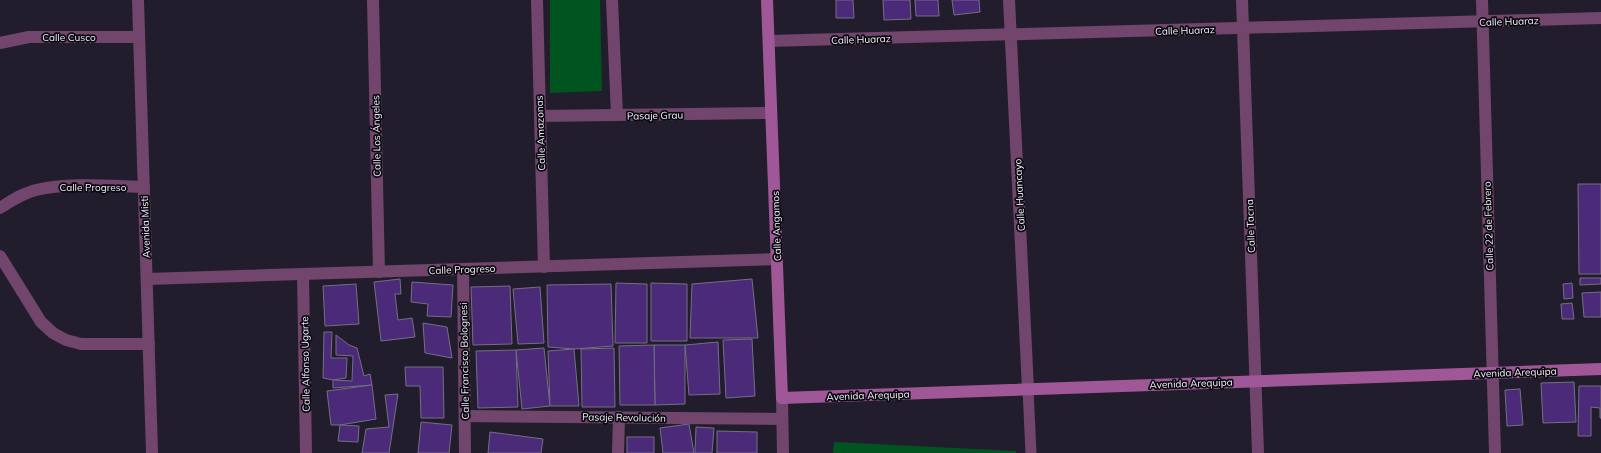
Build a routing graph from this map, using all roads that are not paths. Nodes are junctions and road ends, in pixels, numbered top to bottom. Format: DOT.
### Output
graph roads {
  1 [pos="138,0"];
  2 [pos="373,0"];
  3 [pos="537,0"];
  4 [pos="612,0"];
  5 [pos="767,0"];
  6 [pos="1009,0"];
  7 [pos="1242,0"];
  8 [pos="1482,0"];
  9 [pos="1601,18"];
  10 [pos="1483,21"];
  11 [pos="1243,28"];
  12 [pos="1011,34"];
  13 [pos="139,37"];
  14 [pos="769,41"];
  15 [pos="0,43"];
  16 [pos="771,113"];
  17 [pos="617,115"];
  18 [pos="540,116"];
  19 [pos="144,187"];
  20 [pos="0,208"];
  21 [pos="0,256"];
  22 [pos="777,259"];
  23 [pos="544,267"];
  24 [pos="463,269"];
  25 [pos="379,272"];
  26 [pos="303,274"];
  27 [pos="146,279"];
  28 [pos="149,344"];
  29 [pos="1601,369"];
  30 [pos="1492,373"];
  31 [pos="1255,381"];
  32 [pos="1028,389"];
  33 [pos="782,398"];
  34 [pos="465,416"];
  35 [pos="619,417"];
  36 [pos="782,419"];
  37 [pos="152,453"];
  38 [pos="306,453"];
  39 [pos="465,453"];
  40 [pos="618,453"];
  41 [pos="783,453"];
  42 [pos="1031,453"];
  43 [pos="1258,453"];
  44 [pos="1494,453"];
  1 -- 13 [label="street, Avenida Misti"];
  2 -- 25 [label="street, Calle Los Ángeles"];
  3 -- 18 [label="street, Calle Amazonas"];
  4 -- 17 [label="street"];
  5 -- 14 [label="street, Calle Angamos"];
  6 -- 12 [label="street, Calle Huancayo"];
  7 -- 11 [label="street, Calle Tacna"];
  8 -- 10 [label="street, Calle 22 de Febrero"];
  9 -- 10 [label="street, Calle Huaraz"];
  10 -- 11 [label="street, Calle Huaraz"];
  10 -- 30 [label="street, Calle 22 de Febrero"];
  11 -- 12 [label="street, Calle Huaraz"];
  11 -- 31 [label="street, Calle Tacna"];
  12 -- 14 [label="street, Calle Huaraz"];
  12 -- 32 [label="street, Calle Huancayo"];
  13 -- 15 [label="street, Calle Cusco"];
  13 -- 19 [label="street, Avenida Misti"];
  14 -- 16 [label="street, Calle Angamos"];
  16 -- 17 [label="street, Pasaje Grau"];
  16 -- 22 [label="street, Calle Angamos"];
  17 -- 18 [label="street, Pasaje Grau"];
  18 -- 23 [label="street, Calle Amazonas"];
  19 -- 20 [label="street, Calle Progreso"];
  19 -- 27 [label="street, Avenida Misti"];
  21 -- 28 [label="street"];
  22 -- 23 [label="street, Calle Progreso"];
  22 -- 33 [label="street, Calle Angamos"];
  23 -- 24 [label="street, Calle Progreso"];
  24 -- 25 [label="street, Calle Progreso"];
  24 -- 34 [label="street, Calle Francisco Bolognesi"];
  25 -- 26 [label="street, Calle Progreso"];
  26 -- 27 [label="street, Calle Progreso"];
  26 -- 38 [label="street, Calle Alfonso Ugarte"];
  27 -- 28 [label="street, Avenida Misti"];
  28 -- 37 [label="street, Avenida Misti"];
  29 -- 30 [label="street, Avenida Arequipa"];
  30 -- 31 [label="street, Avenida Arequipa"];
  30 -- 44 [label="street, Calle 22 de Febrero"];
  31 -- 32 [label="street, Avenida Arequipa"];
  31 -- 43 [label="street, Calle Tacna"];
  32 -- 33 [label="street, Avenida Arequipa"];
  32 -- 42 [label="lane"];
  33 -- 36 [label="street, Calle Angamos"];
  34 -- 35 [label="street, Pasaje Revolución"];
  34 -- 39 [label="street, Calle Francisco Bolognesi"];
  35 -- 36 [label="street, Pasaje Revolución"];
  35 -- 40 [label="street"];
  36 -- 41 [label="street, Calle Angamos"];
}
